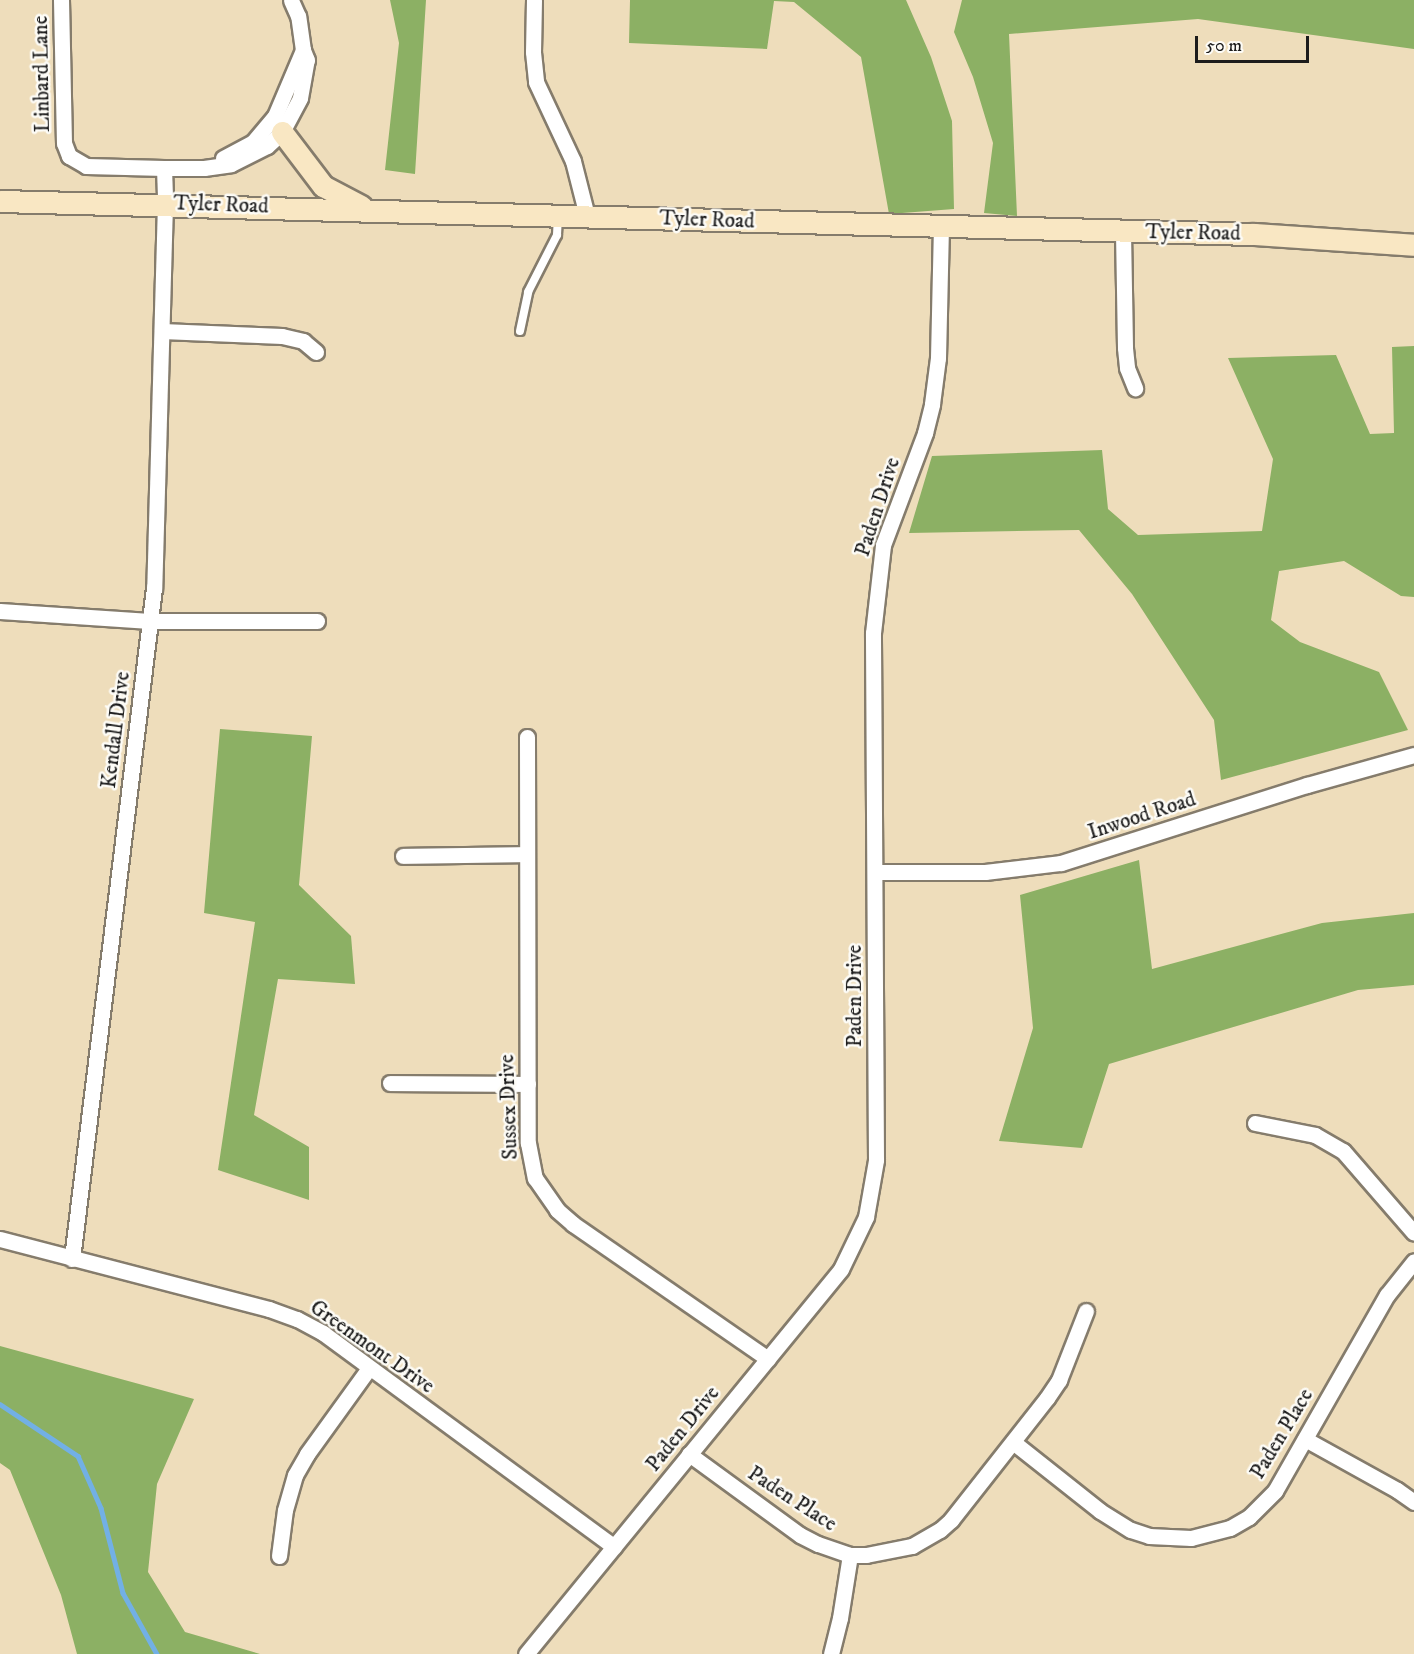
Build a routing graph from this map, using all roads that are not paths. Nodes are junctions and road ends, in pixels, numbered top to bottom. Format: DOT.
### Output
graph roads {
  1 [pos="61,0"];
  2 [pos="291,0"];
  3 [pos="534,0"];
  4 [pos="303,50"];
  5 [pos="282,132"];
  6 [pos="164,168"];
  7 [pos="204,168"];
  8 [pos="0,201"];
  9 [pos="165,203"];
  10 [pos="367,210"];
  11 [pos="558,216"];
  12 [pos="587,216"];
  13 [pos="941,227"];
  14 [pos="1123,232"];
  15 [pos="1414,245"];
  16 [pos="162,331"];
  17 [pos="519,331"];
  18 [pos="316,352"];
  19 [pos="1135,388"];
  20 [pos="0,611"];
  21 [pos="150,621"];
  22 [pos="317,621"];
  23 [pos="526,737"];
  24 [pos="1414,755"];
  25 [pos="526,854"];
  26 [pos="403,856"];
  27 [pos="876,872"];
  28 [pos="390,1083"];
  29 [pos="528,1084"];
  30 [pos="1255,1123"];
  31 [pos="1414,1233"];
  32 [pos="0,1239"];
  33 [pos="72,1259"];
  34 [pos="1414,1261"];
  35 [pos="1086,1311"];
  36 [pos="768,1359"];
  37 [pos="369,1368"];
  38 [pos="1305,1439"];
  39 [pos="1013,1442"];
  40 [pos="689,1454"];
  41 [pos="1414,1502"];
  42 [pos="614,1547"];
  43 [pos="850,1555"];
  44 [pos="279,1556"];
  45 [pos="526,1654"];
  46 [pos="831,1654"];
  1 -- 6 [label="street, Linbard Lane"];
  2 -- 4 [label="street"];
  3 -- 12 [label="street"];
  4 -- 5 [label="street"];
  4 -- 7 [label="street"];
  5 -- 7 [label="street"];
  5 -- 10 [label="street"];
  6 -- 7 [label="street"];
  6 -- 9 [label="street"];
  8 -- 9 [label="street, Tyler Road"];
  9 -- 10 [label="street, Tyler Road"];
  9 -- 16 [label="street, Kendall Drive"];
  10 -- 11 [label="street, Tyler Road"];
  11 -- 12 [label="street, Tyler Road"];
  11 -- 17 [label="lane"];
  12 -- 13 [label="street, Tyler Road"];
  13 -- 14 [label="street, Tyler Road"];
  13 -- 27 [label="street, Paden Drive"];
  14 -- 15 [label="street, Tyler Road"];
  14 -- 19 [label="street"];
  16 -- 18 [label="street"];
  16 -- 21 [label="street, Kendall Drive"];
  20 -- 21 [label="street"];
  21 -- 22 [label="street"];
  21 -- 33 [label="street, Kendall Drive"];
  23 -- 25 [label="street, Sussex Drive"];
  24 -- 27 [label="street, Inwood Road"];
  25 -- 26 [label="street"];
  25 -- 29 [label="street, Sussex Drive"];
  27 -- 36 [label="street, Paden Drive"];
  28 -- 29 [label="street"];
  29 -- 36 [label="street, Sussex Drive"];
  30 -- 31 [label="street"];
  32 -- 33 [label="street, Greenmont Drive"];
  33 -- 37 [label="street, Greenmont Drive"];
  34 -- 38 [label="street, Paden Place"];
  35 -- 39 [label="street, Paden Place"];
  36 -- 40 [label="street, Paden Drive"];
  37 -- 42 [label="street, Greenmont Drive"];
  37 -- 44 [label="street"];
  38 -- 39 [label="street, Paden Place"];
  38 -- 41 [label="street"];
  39 -- 43 [label="street, Paden Place"];
  40 -- 42 [label="street, Paden Drive"];
  40 -- 43 [label="street, Paden Place"];
  42 -- 45 [label="street, Paden Drive"];
  43 -- 46 [label="street"];
}
